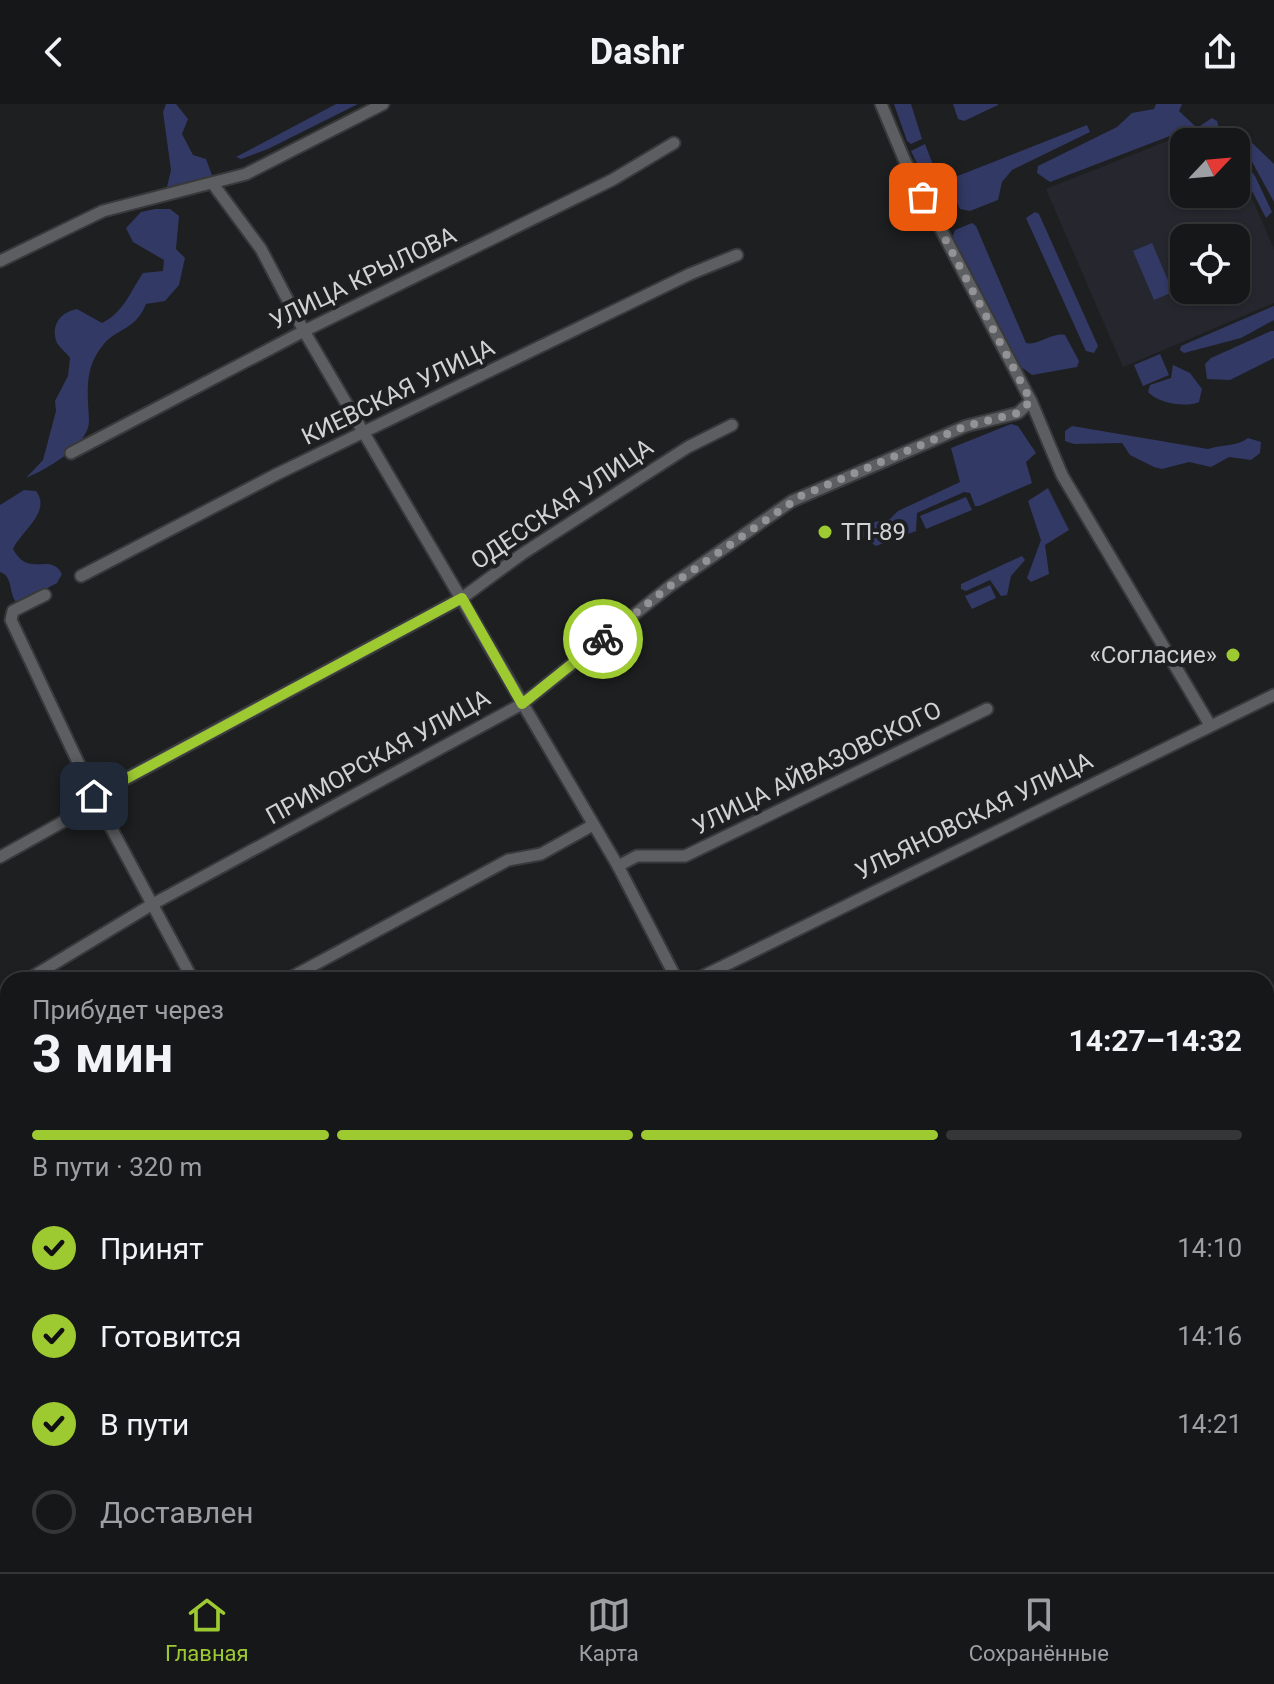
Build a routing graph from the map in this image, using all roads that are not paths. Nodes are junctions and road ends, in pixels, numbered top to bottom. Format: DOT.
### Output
graph roads {
  1 [pos="383,104"];
  2 [pos="881,104"];
  3 [pos="674,143"];
  4 [pos="213,184"];
  5 [pos="737,255"];
  6 [pos="0,261"];
  7 [pos="304,331"];
  8 [pos="1031,401"];
  9 [pos="732,425"];
  10 [pos="364,432"];
  11 [pos="71,453"];
  12 [pos="81,576"];
  13 [pos="45,595"];
  14 [pos="462,598"];
  15 [pos="1274,695"];
  16 [pos="522,704"];
  17 [pos="987,709"];
  18 [pos="1210,725"];
  19 [pos="94,796"];
  20 [pos="593,825"];
  21 [pos="0,857"];
  22 [pos="618,866"];
  23 [pos="151,905"];
  24 [pos="40,972"];
  25 [pos="189,972"];
  26 [pos="301,972"];
  27 [pos="673,972"];
  28 [pos="711,972"];
  1 -- 4 [label="street"];
  2 -- 8 [label="street"];
  3 -- 7 [label="street, УЛИЦА КРЫЛОВА"];
  4 -- 6 [label="street"];
  4 -- 7 [label="street"];
  5 -- 10 [label="street, КИЕВСКАЯ УЛИЦА"];
  7 -- 10 [label="street"];
  7 -- 11 [label="street, УЛИЦА КРЫЛОВА"];
  8 -- 16 [label="street, ПРИМОРСКАЯ УЛИЦА"];
  8 -- 18 [label="street"];
  9 -- 14 [label="street, ОДЕССКАЯ УЛИЦА"];
  10 -- 12 [label="street, КИЕВСКАЯ УЛИЦА"];
  10 -- 14 [label="street"];
  13 -- 19 [label="street"];
  14 -- 16 [label="street"];
  14 -- 19 [label="street, ОДЕССКАЯ УЛИЦА"];
  15 -- 18 [label="street, УЛЬЯНОВСКАЯ УЛИЦА"];
  16 -- 20 [label="street"];
  16 -- 23 [label="street, ПРИМОРСКАЯ УЛИЦА"];
  17 -- 22 [label="street, УЛИЦА АЙВАЗОВСКОГО"];
  18 -- 28 [label="street, УЛЬЯНОВСКАЯ УЛИЦА"];
  19 -- 21 [label="street, ОДЕССКАЯ УЛИЦА"];
  19 -- 23 [label="street"];
  20 -- 22 [label="street"];
  20 -- 26 [label="street"];
  22 -- 27 [label="street"];
  23 -- 24 [label="street, ПРИМОРСКАЯ УЛИЦА"];
  23 -- 25 [label="street"];
}
